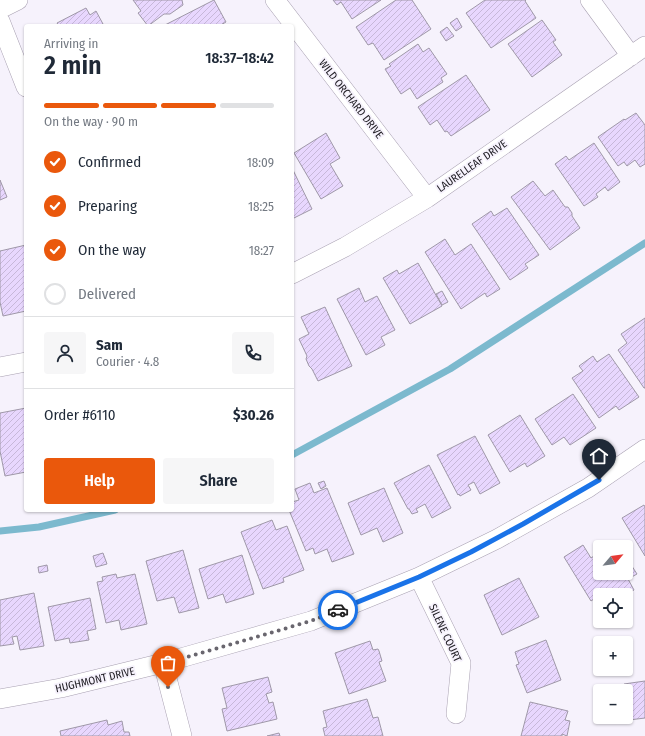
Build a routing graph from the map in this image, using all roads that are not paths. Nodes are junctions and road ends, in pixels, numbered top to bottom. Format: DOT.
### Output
graph roads {
  1 [pos="18,0"];
  2 [pos="275,0"];
  3 [pos="590,0"];
  4 [pos="0,9"];
  5 [pos="0,21"];
  6 [pos="293,24"];
  7 [pos="294,25"];
  8 [pos="638,51"];
  9 [pos="24,82"];
  10 [pos="427,198"];
  11 [pos="294,273"];
  12 [pos="24,362"];
  13 [pos="0,367"];
  14 [pos="645,449"];
  15 [pos="419,577"];
  16 [pos="163,664"];
  17 [pos="0,699"];
  18 [pos="456,714"];
  19 [pos="182,736"];
  1 -- 4 [label="street"];
  2 -- 6 [label="street, WILD ORCHARD DRIVE"];
  3 -- 8 [label="street"];
  5 -- 9 [label="street"];
  7 -- 10 [label="street, WILD ORCHARD DRIVE"];
  8 -- 10 [label="street, LAURELLEAF DRIVE"];
  10 -- 11 [label="street, LAURELLEAF DRIVE"];
  12 -- 13 [label="street"];
  14 -- 15 [label="street, HUGHMONT DRIVE"];
  15 -- 16 [label="street, HUGHMONT DRIVE"];
  15 -- 18 [label="street, SILENE COURT"];
  16 -- 17 [label="street, HUGHMONT DRIVE"];
  16 -- 19 [label="street"];
}
